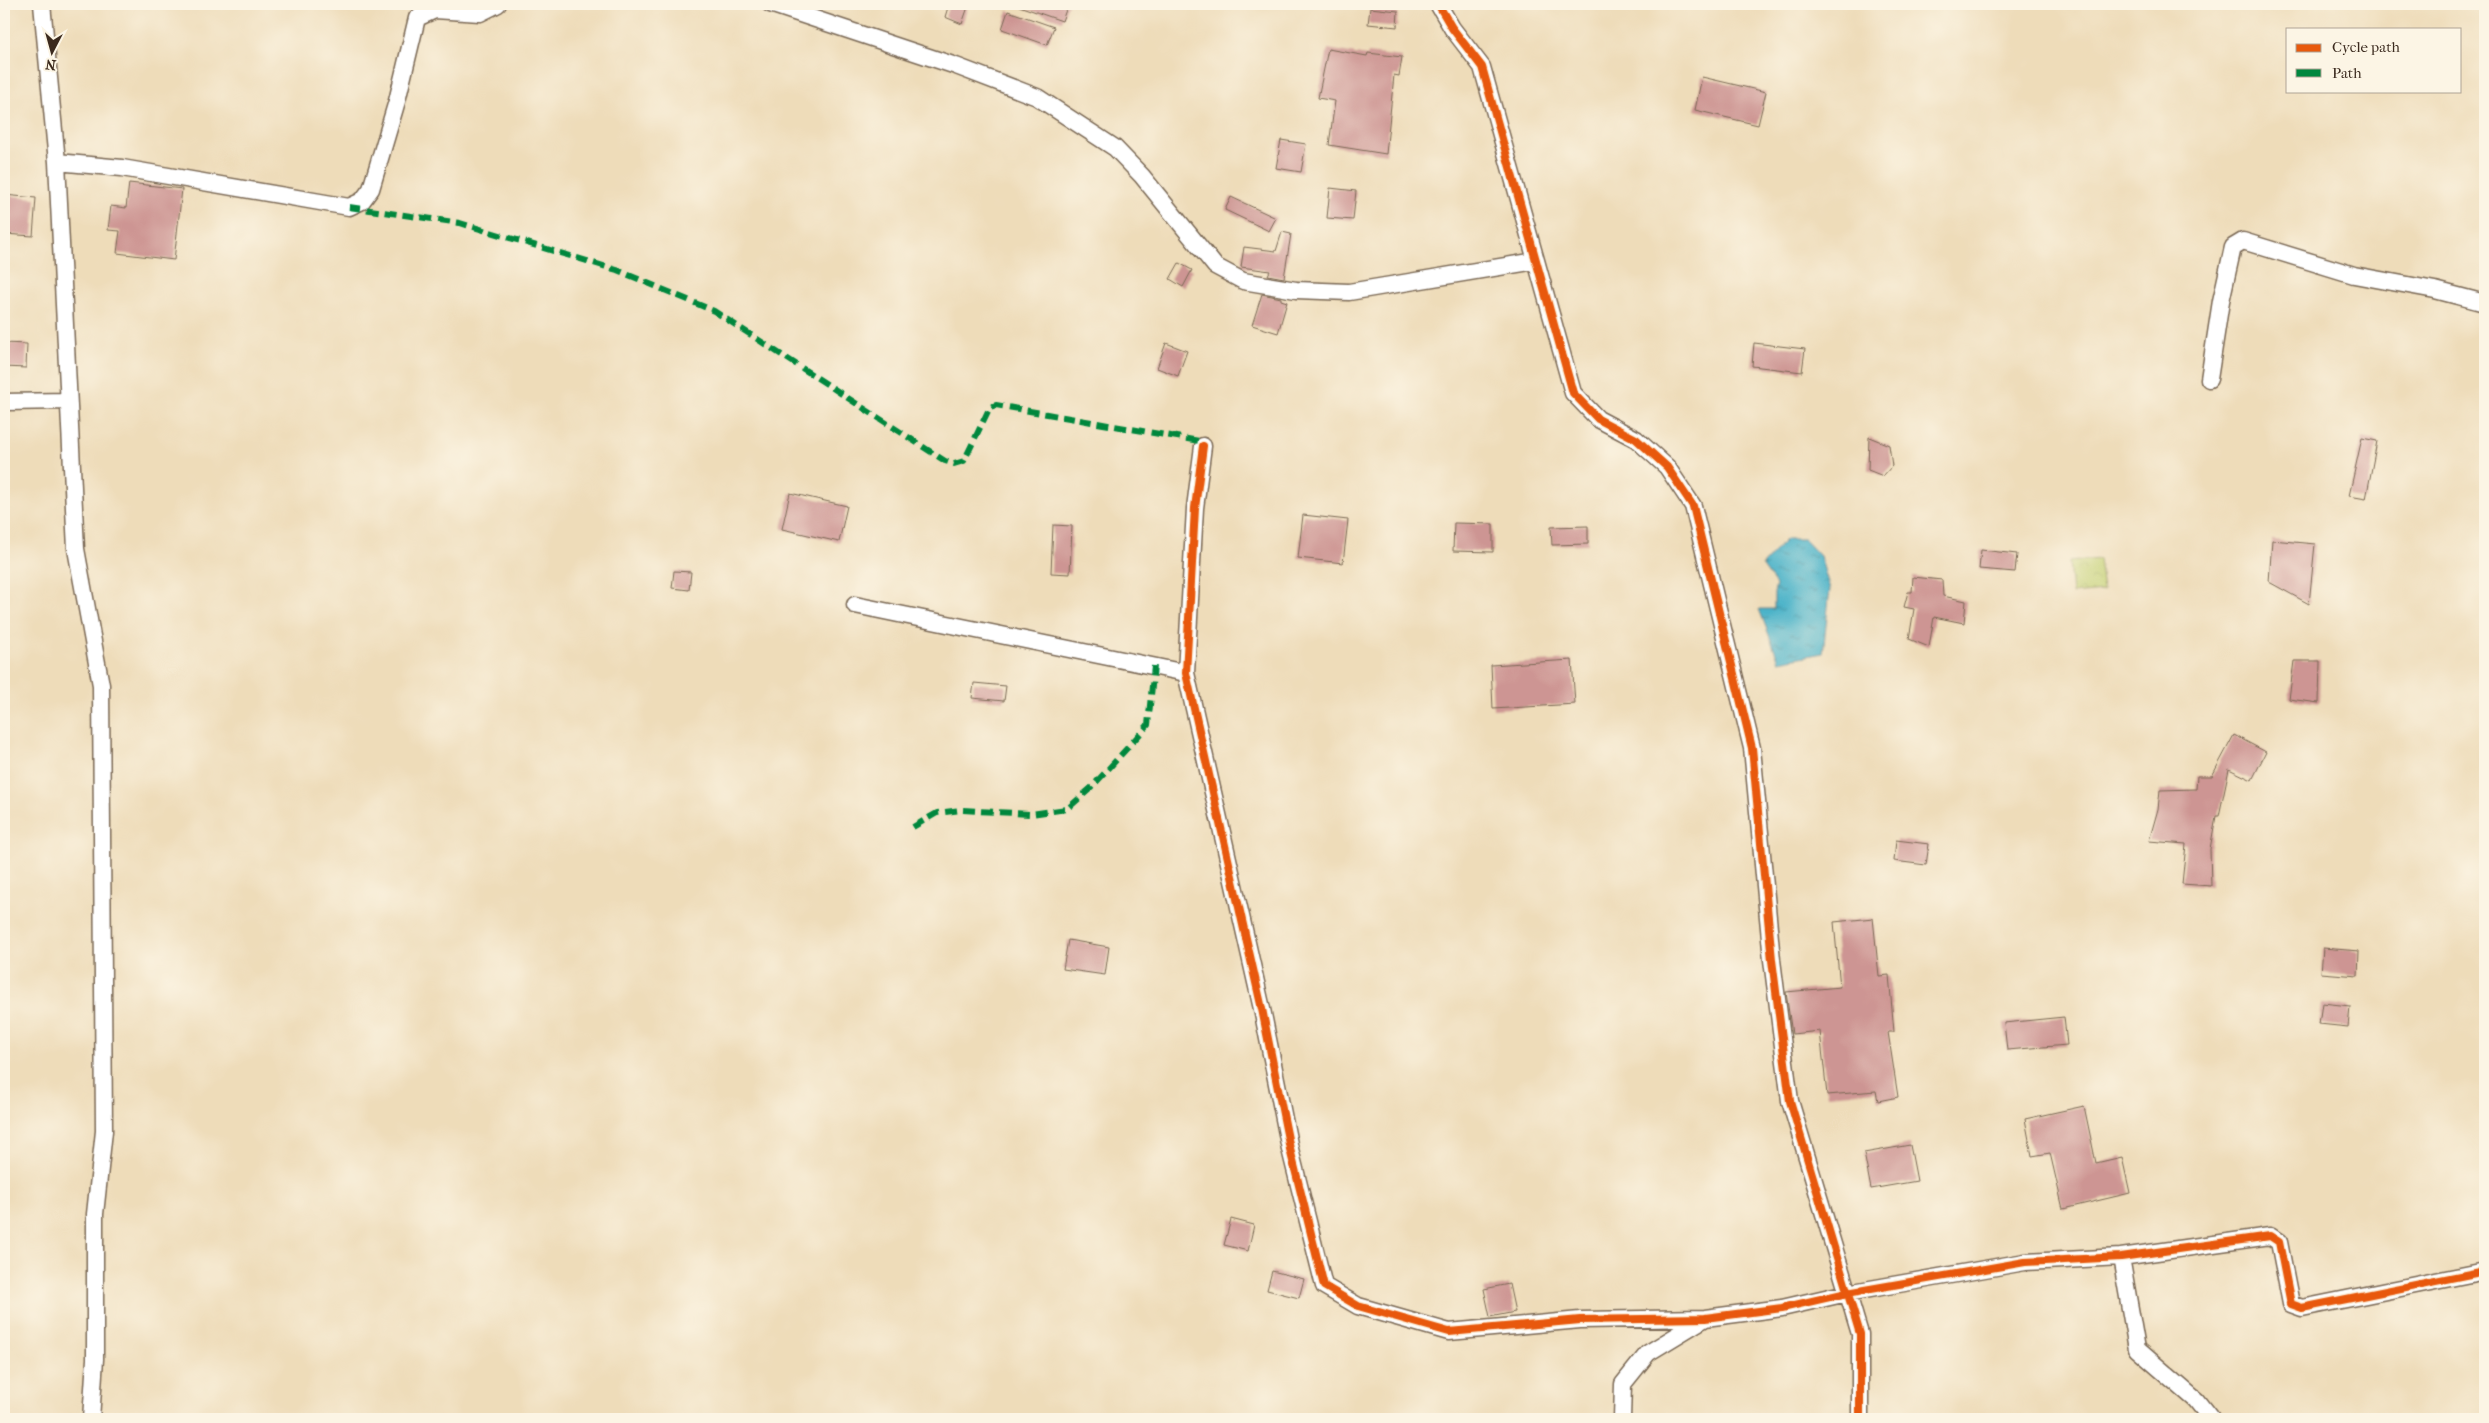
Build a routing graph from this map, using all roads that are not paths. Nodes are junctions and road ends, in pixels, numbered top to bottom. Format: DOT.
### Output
graph roads {
  1 [pos="42,4"];
  2 [pos="498,4"];
  3 [pos="770,4"];
  4 [pos="1438,4"];
  5 [pos="57,162"];
  6 [pos="1536,261"];
  7 [pos="2485,303"];
  8 [pos="2209,380"];
  9 [pos="68,401"];
  10 [pos="4,402"];
  11 [pos="1203,446"];
  12 [pos="855,605"];
  13 [pos="1186,673"];
  14 [pos="2121,1257"];
  15 [pos="2485,1271"];
  16 [pos="1847,1293"];
  17 [pos="1705,1318"];
  18 [pos="91,1419"];
  19 [pos="1622,1419"];
  20 [pos="1860,1419"];
  21 [pos="2211,1419"];
  1 -- 5 [label="street"];
  2 -- 5 [label="street"];
  3 -- 6 [label="street"];
  4 -- 6 [label="street"];
  5 -- 9 [label="street"];
  6 -- 16 [label="street"];
  7 -- 8 [label="street"];
  9 -- 10 [label="street"];
  9 -- 18 [label="street"];
  11 -- 13 [label="street"];
  12 -- 13 [label="street"];
  13 -- 17 [label="street"];
  14 -- 15 [label="street"];
  14 -- 16 [label="street"];
  14 -- 21 [label="street"];
  16 -- 17 [label="street"];
  16 -- 20 [label="street"];
  17 -- 19 [label="street"];
}
